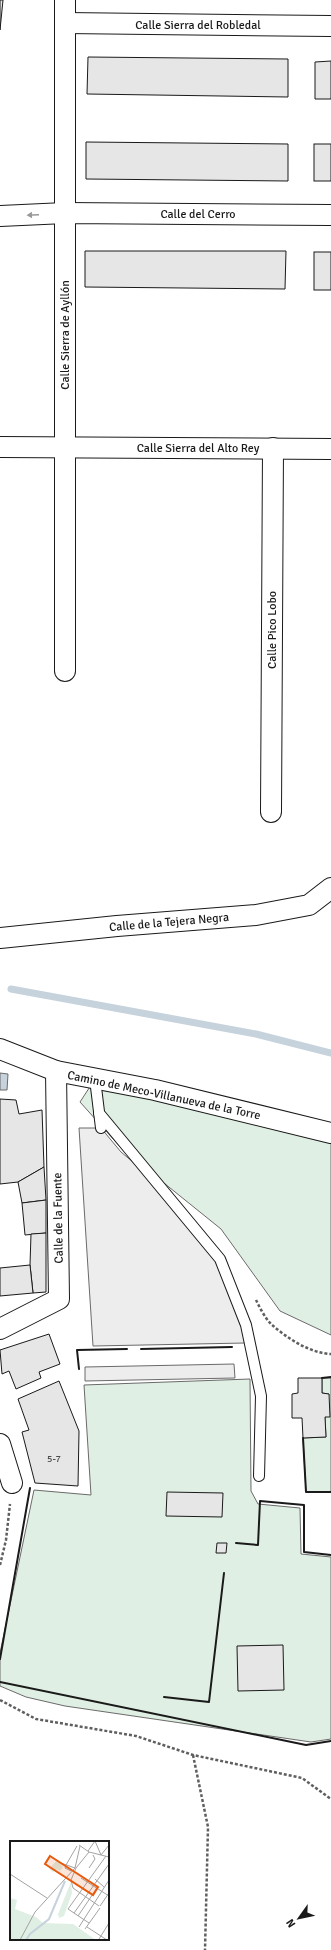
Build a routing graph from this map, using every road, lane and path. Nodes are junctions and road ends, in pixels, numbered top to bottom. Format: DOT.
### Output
graph roads {
  1 [pos="65,0"];
  2 [pos="65,24"];
  3 [pos="331,26"];
  4 [pos="65,213"];
  5 [pos="331,215"];
  6 [pos="0,216"];
  7 [pos="0,447"];
  8 [pos="66,447"];
  9 [pos="273,448"];
  10 [pos="331,449"];
  11 [pos="65,671"];
  12 [pos="271,812"];
  13 [pos="331,888"];
  14 [pos="0,938"];
  15 [pos="0,1049"];
  16 [pos="56,1071"];
  17 [pos="95,1079"];
  18 [pos="99,1114"];
  19 [pos="101,1128"];
  20 [pos="331,1133"];
  21 [pos="255,1299"];
  22 [pos="0,1329"];
  23 [pos="331,1354"];
  24 [pos="0,1444"];
  25 [pos="259,1476"];
  26 [pos="12,1483"];
  27 [pos="0,1565"];
  28 [pos="0,1700"];
  29 [pos="193,1755"];
  30 [pos="331,1799"];
  31 [pos="205,1950"];
  1 -- 2 [label="street, Calle Sierra de Ayllón"];
  2 -- 3 [label="street, Calle Sierra del Robledal"];
  2 -- 4 [label="street, Calle Sierra de Ayllón"];
  4 -- 5 [label="street, Calle del Cerro"];
  4 -- 6 [label="street, Calle del Cerro, one-way"];
  4 -- 8 [label="street, Calle Sierra de Ayllón"];
  7 -- 8 [label="street, Calle Sierra del Alto Rey"];
  8 -- 9 [label="street, Calle Sierra del Alto Rey"];
  8 -- 11 [label="street, Calle Sierra de Ayllón"];
  9 -- 10 [label="street, Calle Sierra del Alto Rey"];
  9 -- 12 [label="street, Calle Pico Lobo"];
  13 -- 14 [label="street, Calle de la Tejera Negra"];
  15 -- 16 [label="street, Camino de Meco-Villanueva de la Torre"];
  16 -- 17 [label="street, Camino de Meco-Villanueva de la Torre"];
  16 -- 22 [label="street, Calle de la Fuente"];
  17 -- 18 [label="lane"];
  17 -- 20 [label="street, Camino de Meco-Villanueva de la Torre"];
  18 -- 19 [label="lane"];
  18 -- 25 [label="lane"];
  21 -- 23 [label="path"];
  24 -- 26 [label="street"];
  26 -- 27 [label="path"];
  28 -- 29 [label="path"];
  29 -- 30 [label="path"];
  29 -- 31 [label="path"];
}
